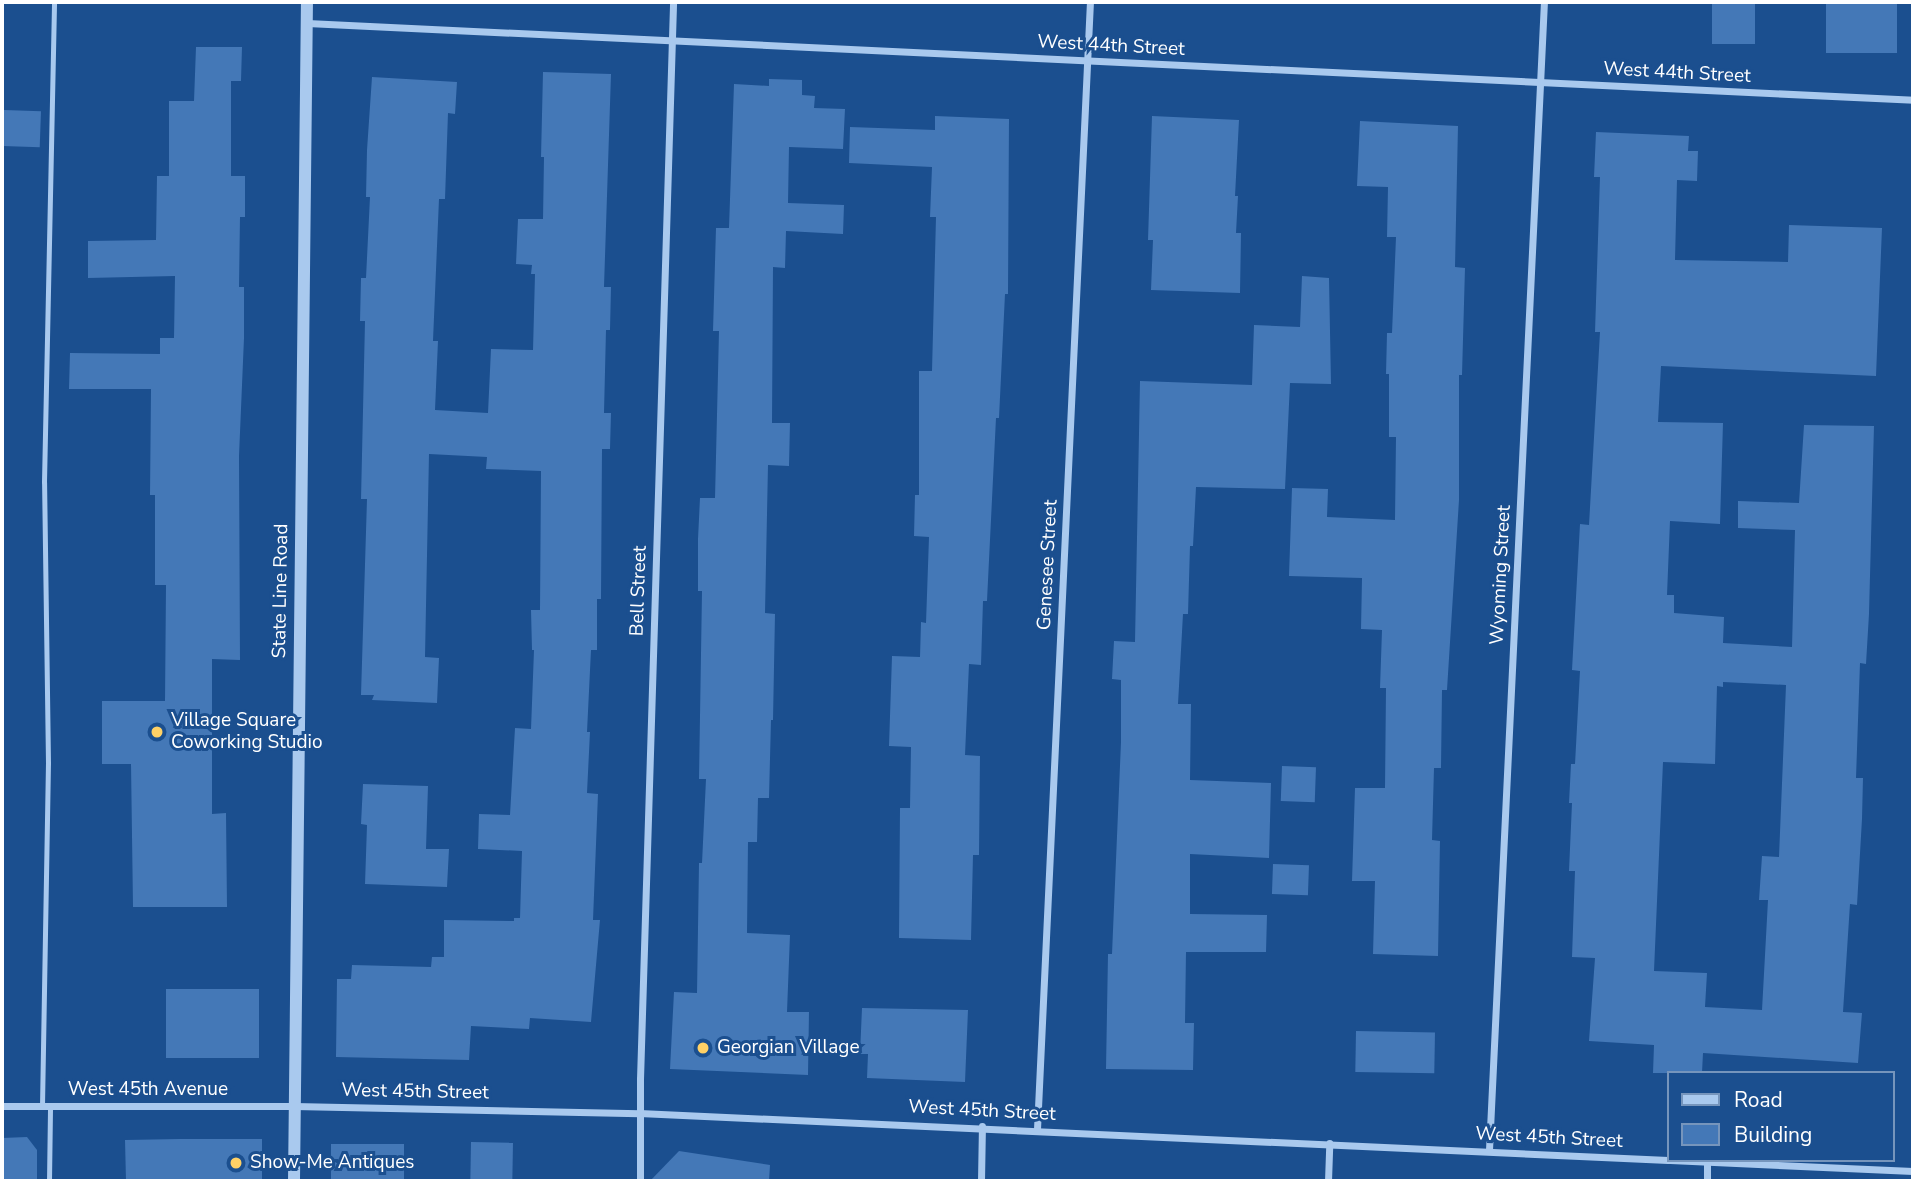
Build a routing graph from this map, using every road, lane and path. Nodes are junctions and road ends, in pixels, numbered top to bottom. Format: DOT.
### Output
graph roads {
  1 [pos="54,2"];
  2 [pos="307,2"];
  3 [pos="673,2"];
  4 [pos="1090,2"];
  5 [pos="1544,2"];
  6 [pos="307,23"];
  7 [pos="671,42"];
  8 [pos="1088,61"];
  9 [pos="1541,82"];
  10 [pos="1913,100"];
  11 [pos="2,1106"];
  12 [pos="46,1106"];
  13 [pos="294,1106"];
  14 [pos="639,1113"];
  15 [pos="982,1126"];
  16 [pos="1037,1129"];
  17 [pos="1329,1143"];
  18 [pos="1489,1150"];
  19 [pos="1666,1160"];
  20 [pos="1707,1162"];
  21 [pos="1913,1171"];
  22 [pos="49,1181"];
  23 [pos="294,1181"];
  24 [pos="640,1181"];
  25 [pos="981,1181"];
  26 [pos="1328,1181"];
  27 [pos="1707,1181"];
  1 -- 12 [label="lane"];
  2 -- 6 [label="street, State Line Road"];
  3 -- 7 [label="street, Bell Street"];
  4 -- 8 [label="street, Genesee Street"];
  5 -- 9 [label="street, Wyoming Street"];
  6 -- 7 [label="street, West 44th Street"];
  6 -- 13 [label="street, State Line Road"];
  7 -- 8 [label="street, West 44th Street"];
  7 -- 14 [label="street, Bell Street"];
  8 -- 9 [label="street, West 44th Street"];
  8 -- 16 [label="street, Genesee Street"];
  9 -- 10 [label="street, West 44th Street"];
  9 -- 18 [label="street, Wyoming Street"];
  11 -- 12 [label="street, West 45th Avenue"];
  12 -- 13 [label="street, West 45th Avenue"];
  12 -- 22 [label="lane"];
  13 -- 14 [label="street, West 45th Street"];
  13 -- 23 [label="street, State Line Road"];
  14 -- 15 [label="street, West 45th Street"];
  14 -- 24 [label="street, Bell Street"];
  15 -- 16 [label="street, West 45th Street"];
  15 -- 25 [label="street"];
  16 -- 17 [label="street, West 45th Street"];
  17 -- 18 [label="street, West 45th Street"];
  17 -- 26 [label="street"];
  18 -- 19 [label="street, West 45th Street"];
  20 -- 21 [label="street, West 45th Street"];
  20 -- 27 [label="street"];
}
